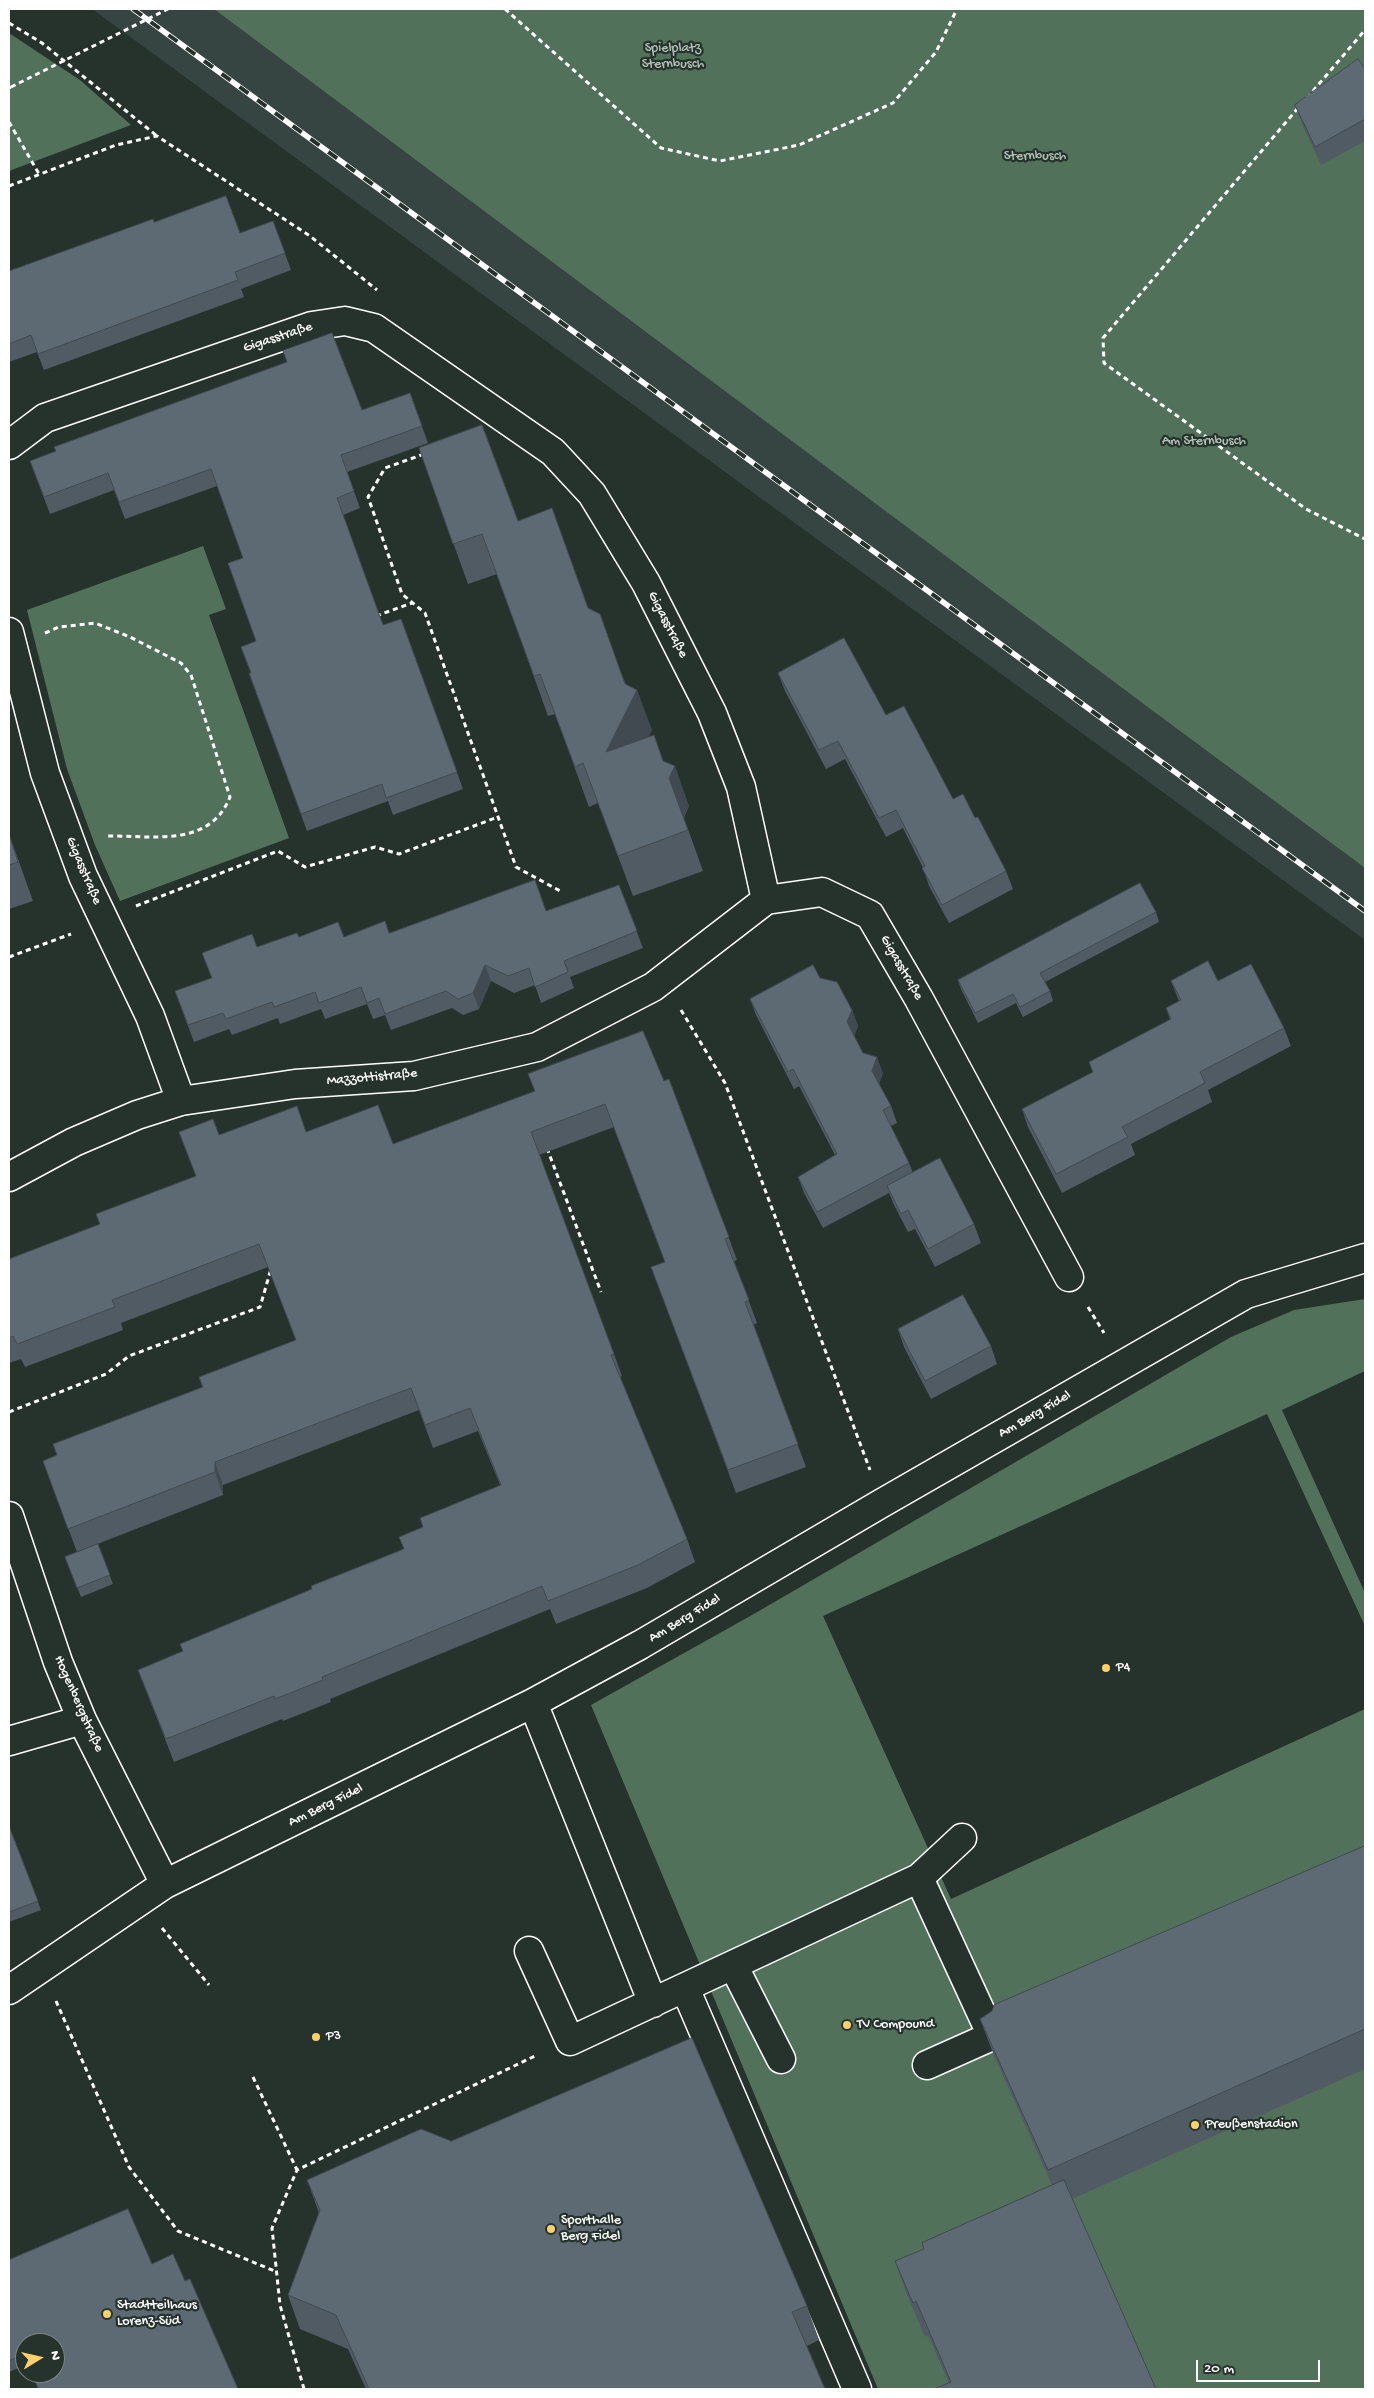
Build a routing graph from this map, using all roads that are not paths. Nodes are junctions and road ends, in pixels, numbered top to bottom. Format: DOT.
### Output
graph roads {
  1 [pos="9,445"];
  2 [pos="10,638"];
  3 [pos="766,900"];
  4 [pos="181,1101"];
  5 [pos="9,1177"];
  6 [pos="1365,1258"];
  7 [pos="1069,1277"];
  8 [pos="9,1516"];
  9 [pos="533,1703"];
  10 [pos="82,1720"];
  11 [pos="9,1741"];
  12 [pos="962,1838"];
  13 [pos="919,1878"];
  14 [pos="166,1884"];
  15 [pos="529,1951"];
  16 [pos="733,1965"];
  17 [pos="685,1988"];
  18 [pos="9,1990"];
  19 [pos="653,2003"];
  20 [pos="781,2058"];
  21 [pos="927,2065"];
  22 [pos="857,2389"];
  1 -- 3 [label="street, Gigasstraße"];
  2 -- 4 [label="street, Gigasstraße"];
  3 -- 4 [label="street, Mazzottistraße"];
  3 -- 7 [label="street, Gigasstraße"];
  4 -- 5 [label="street, Mazzottistraße"];
  6 -- 9 [label="street, Am Berg Fidel"];
  8 -- 10 [label="street, Hogenbergstraße"];
  9 -- 14 [label="street, Am Berg Fidel"];
  9 -- 19 [label="street"];
  10 -- 11 [label="street"];
  10 -- 14 [label="street, Hogenbergstraße"];
  12 -- 13 [label="street"];
  13 -- 16 [label="street"];
  13 -- 21 [label="street"];
  14 -- 18 [label="street, Am Berg Fidel"];
  15 -- 19 [label="street"];
  16 -- 17 [label="street"];
  16 -- 20 [label="street"];
  17 -- 19 [label="street"];
  17 -- 22 [label="street"];
}
